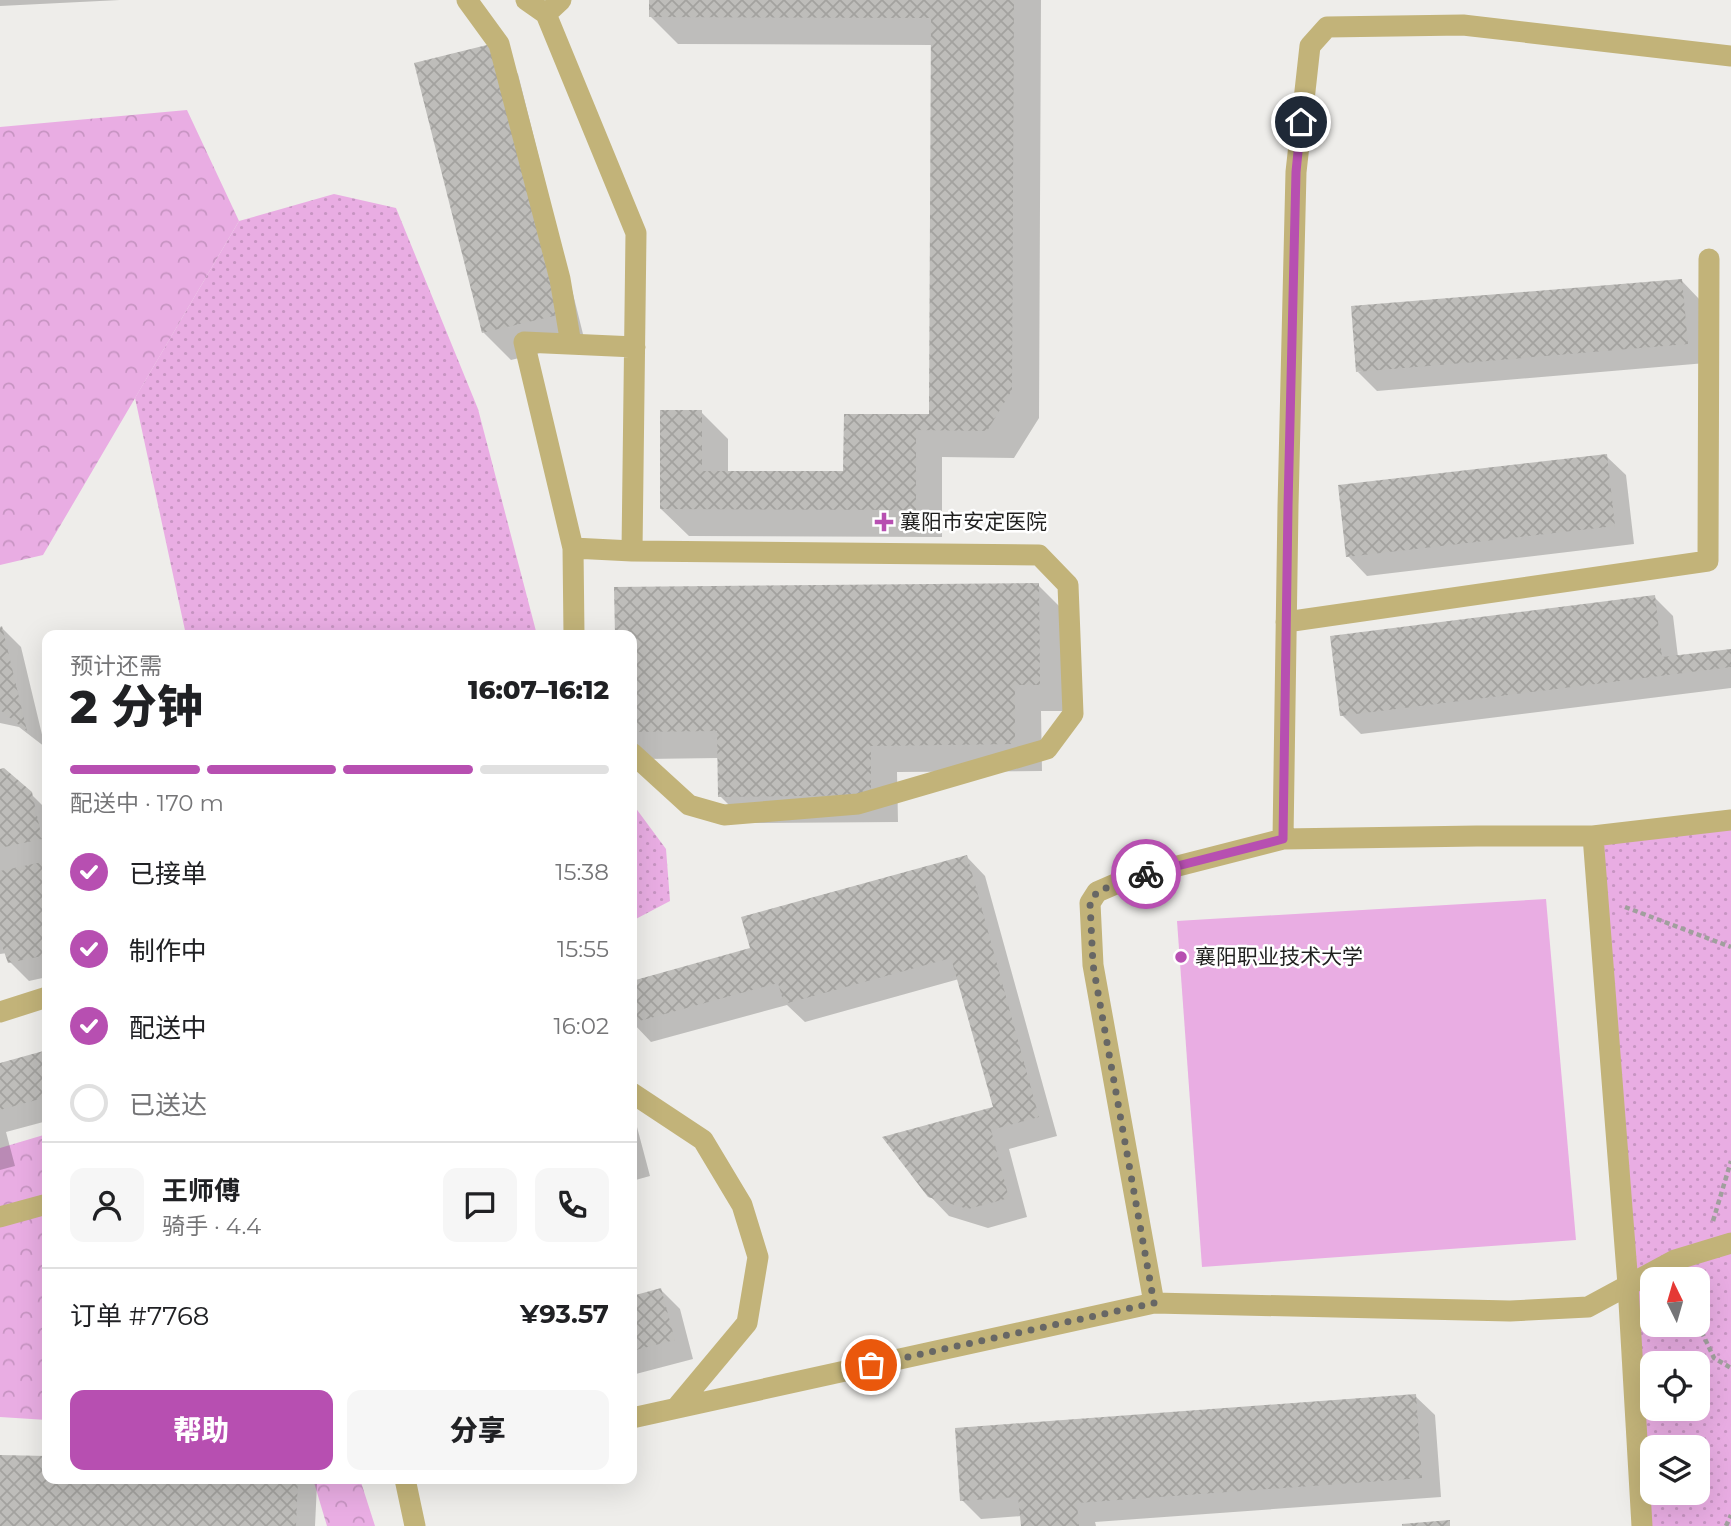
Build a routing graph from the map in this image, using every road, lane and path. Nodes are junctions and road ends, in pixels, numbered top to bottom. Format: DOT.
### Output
graph roads {
  1 [pos="467,0"];
  2 [pos="526,0"];
  3 [pos="554,7"];
  4 [pos="1731,56"];
  5 [pos="1709,259"];
  6 [pos="571,344"];
  7 [pos="635,347"];
  8 [pos="573,548"];
  9 [pos="632,551"];
  10 [pos="1286,622"];
  11 [pos="574,630"];
  12 [pos="637,758"];
  13 [pos="1731,820"];
  14 [pos="1593,836"];
  15 [pos="1283,839"];
  16 [pos="1598,897"];
  17 [pos="1731,947"];
  18 [pos="42,999"];
  19 [pos="0,1012"];
  20 [pos="637,1096"];
  21 [pos="1731,1161"];
  22 [pos="42,1205"];
  23 [pos="0,1217"];
  24 [pos="1731,1243"];
  25 [pos="1704,1251"];
  26 [pos="1628,1285"];
  27 [pos="1154,1303"];
  28 [pos="1704,1337"];
  29 [pos="1731,1368"];
  30 [pos="676,1408"];
  31 [pos="637,1417"];
  32 [pos="406,1484"];
  33 [pos="1731,1515"];
  34 [pos="415,1526"];
  35 [pos="1642,1526"];
  36 [pos="1726,1526"];
  1 -- 6 [label="lane"];
  2 -- 3 [label="lane"];
  3 -- 7 [label="lane"];
  4 -- 10 [label="lane"];
  5 -- 10 [label="lane"];
  6 -- 7 [label="lane"];
  6 -- 8 [label="lane"];
  7 -- 9 [label="lane"];
  8 -- 9 [label="lane"];
  8 -- 11 [label="lane"];
  9 -- 12 [label="lane"];
  10 -- 15 [label="lane"];
  13 -- 14 [label="lane"];
  14 -- 15 [label="lane"];
  14 -- 16 [label="lane"];
  15 -- 27 [label="lane"];
  16 -- 17 [label="path"];
  16 -- 26 [label="lane"];
  18 -- 19 [label="lane"];
  20 -- 30 [label="lane"];
  21 -- 25 [label="path"];
  22 -- 23 [label="lane"];
  24 -- 25 [label="lane"];
  25 -- 26 [label="lane"];
  26 -- 27 [label="lane"];
  26 -- 35 [label="lane"];
  27 -- 30 [label="lane"];
  28 -- 29 [label="path"];
  30 -- 31 [label="lane"];
  32 -- 34 [label="lane"];
  33 -- 36 [label="path"];
}
